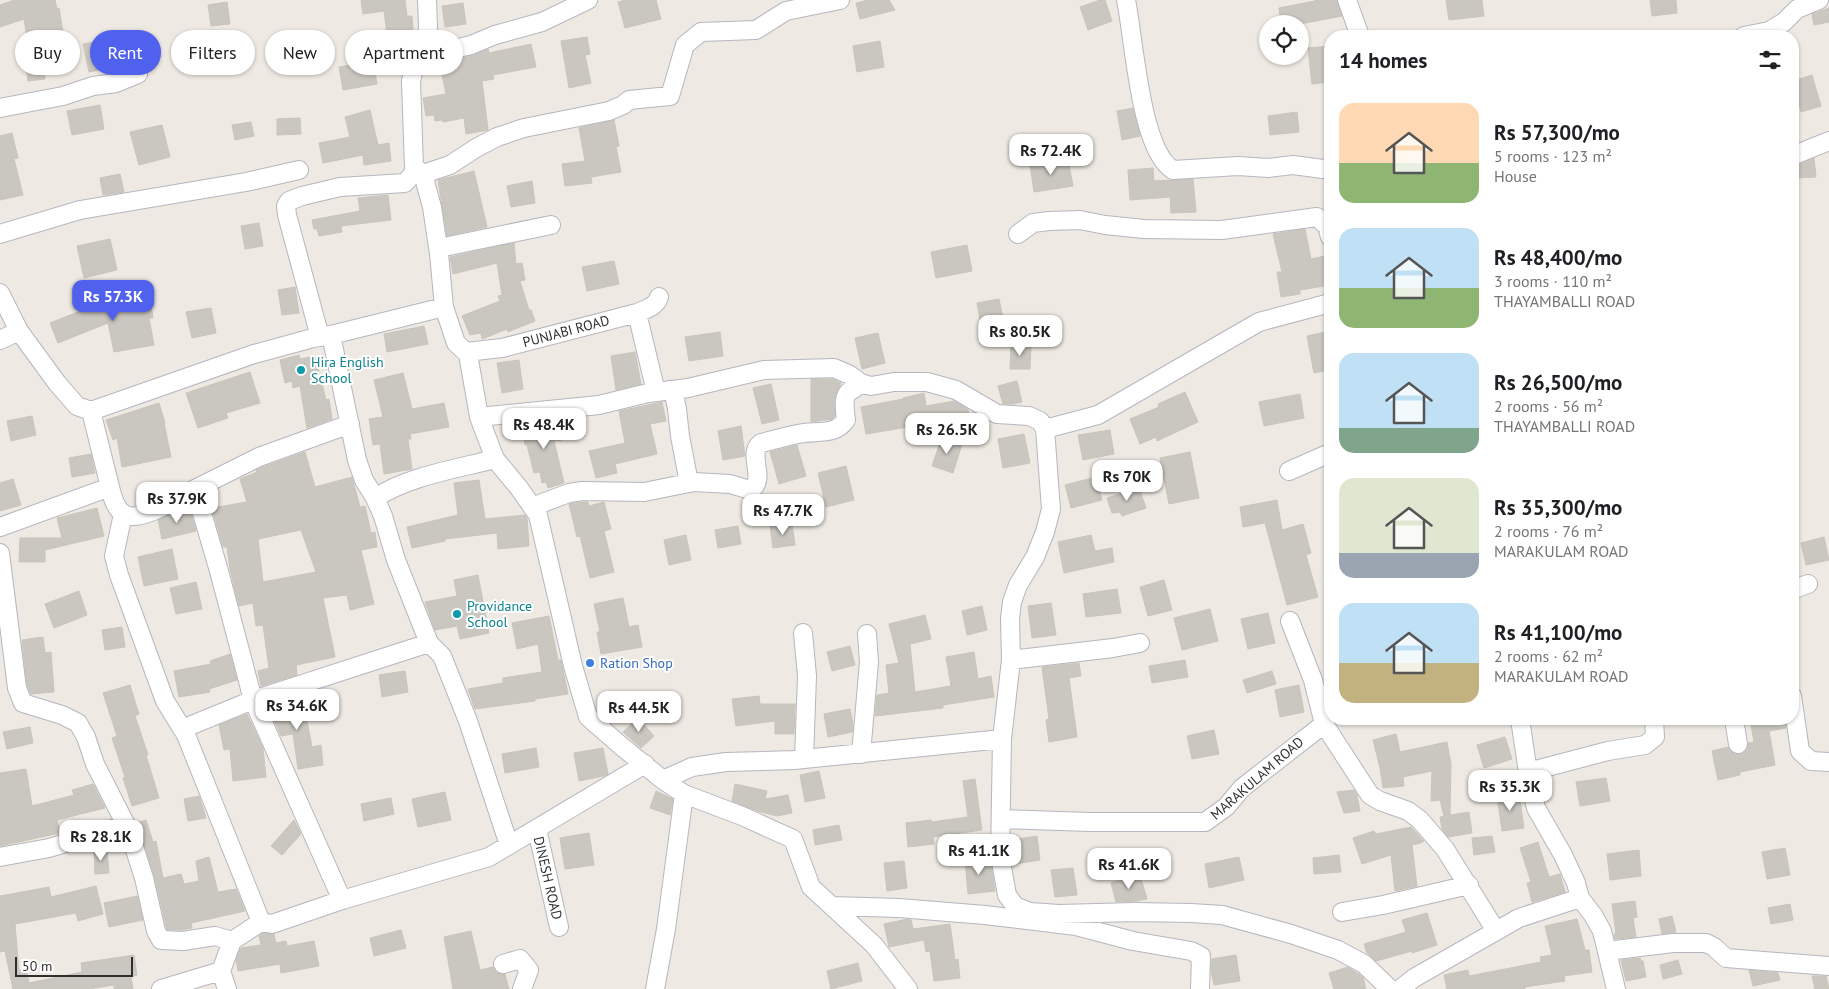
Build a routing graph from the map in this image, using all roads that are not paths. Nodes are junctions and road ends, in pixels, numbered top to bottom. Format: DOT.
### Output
graph roads {
  1 [pos="427,0"];
  2 [pos="588,0"];
  3 [pos="840,0"];
  4 [pos="1126,0"];
  5 [pos="1347,0"];
  6 [pos="1819,0"];
  7 [pos="785,6"];
  8 [pos="428,30"];
  9 [pos="1358,30"];
  10 [pos="1771,30"];
  11 [pos="463,47"];
  12 [pos="135,75"];
  13 [pos="412,75"];
  14 [pos="0,108"];
  15 [pos="1829,141"];
  16 [pos="1799,153"];
  17 [pos="1324,169"];
  18 [pos="299,170"];
  19 [pos="420,171"];
  20 [pos="1324,223"];
  21 [pos="551,225"];
  22 [pos="0,234"];
  23 [pos="1018,234"];
  24 [pos="439,248"];
  25 [pos="0,293"];
  26 [pos="659,298"];
  27 [pos="1324,305"];
  28 [pos="444,307"];
  29 [pos="637,313"];
  30 [pos="19,331"];
  31 [pos="325,336"];
  32 [pos="0,340"];
  33 [pos="466,352"];
  34 [pos="860,383"];
  35 [pos="663,391"];
  36 [pos="91,411"];
  37 [pos="479,417"];
  38 [pos="350,424"];
  39 [pos="1046,429"];
  40 [pos="1324,455"];
  41 [pos="495,459"];
  42 [pos="1289,470"];
  43 [pos="689,483"];
  44 [pos="110,487"];
  45 [pos="195,489"];
  46 [pos="374,498"];
  47 [pos="532,507"];
  48 [pos="122,514"];
  49 [pos="0,527"];
  50 [pos="0,553"];
  51 [pos="1290,621"];
  52 [pos="803,633"];
  53 [pos="867,634"];
  54 [pos="429,643"];
  55 [pos="1140,643"];
  56 [pos="1011,660"];
  57 [pos="253,700"];
  58 [pos="1324,724"];
  59 [pos="1325,725"];
  60 [pos="1521,725"];
  61 [pos="1654,725"];
  62 [pos="1735,725"];
  63 [pos="1796,725"];
  64 [pos="182,729"];
  65 [pos="1002,739"];
  66 [pos="1738,744"];
  67 [pos="861,754"];
  68 [pos="804,759"];
  69 [pos="1829,762"];
  70 [pos="644,764"];
  71 [pos="1528,772"];
  72 [pos="663,780"];
  73 [pos="684,794"];
  74 [pos="1001,818"];
  75 [pos="126,825"];
  76 [pos="536,828"];
  77 [pos="509,845"];
  78 [pos="0,857"];
  79 [pos="1469,885"];
  80 [pos="1580,898"];
  81 [pos="342,900"];
  82 [pos="832,906"];
  83 [pos="1342,912"];
  84 [pos="261,922"];
  85 [pos="559,927"];
  86 [pos="1496,931"];
  87 [pos="232,941"];
  88 [pos="1607,951"];
  89 [pos="503,964"];
  90 [pos="1829,966"];
  91 [pos="221,971"];
  92 [pos="160,989"];
  93 [pos="227,989"];
  94 [pos="522,989"];
  95 [pos="655,989"];
  96 [pos="908,989"];
  97 [pos="1200,989"];
  98 [pos="1390,989"];
  99 [pos="1400,989"];
  100 [pos="1616,989"];
  1 -- 8 [label="street"];
  2 -- 11 [label="street"];
  3 -- 7 [label="street"];
  4 -- 17 [label="street"];
  5 -- 9 [label="street"];
  6 -- 10 [label="street"];
  7 -- 19 [label="street"];
  12 -- 14 [label="street"];
  13 -- 19 [label="street"];
  15 -- 16 [label="street"];
  18 -- 22 [label="street"];
  19 -- 24 [label="street"];
  19 -- 31 [label="street"];
  20 -- 23 [label="street"];
  21 -- 24 [label="street"];
  24 -- 28 [label="street"];
  25 -- 30 [label="street"];
  26 -- 29 [label="street, PUNJABI ROAD"];
  27 -- 39 [label="street"];
  28 -- 31 [label="street"];
  28 -- 33 [label="street"];
  29 -- 33 [label="street, PUNJABI ROAD"];
  29 -- 35 [label="street"];
  30 -- 32 [label="street"];
  30 -- 36 [label="street"];
  31 -- 36 [label="street"];
  31 -- 38 [label="street"];
  33 -- 37 [label="street"];
  34 -- 35 [label="street"];
  34 -- 39 [label="street"];
  34 -- 43 [label="street"];
  35 -- 37 [label="street"];
  35 -- 43 [label="street"];
  36 -- 44 [label="street"];
  37 -- 41 [label="street"];
  38 -- 45 [label="street"];
  38 -- 46 [label="street"];
  39 -- 56 [label="street"];
  40 -- 42 [label="street"];
  41 -- 46 [label="street"];
  41 -- 47 [label="street"];
  43 -- 47 [label="street"];
  44 -- 48 [label="street"];
  44 -- 49 [label="street"];
  45 -- 48 [label="street"];
  45 -- 57 [label="street"];
  46 -- 54 [label="street"];
  47 -- 70 [label="street"];
  48 -- 64 [label="street"];
  50 -- 75 [label="street"];
  51 -- 58 [label="street"];
  52 -- 68 [label="street"];
  53 -- 67 [label="street"];
  54 -- 57 [label="street"];
  54 -- 77 [label="street"];
  55 -- 56 [label="street"];
  56 -- 65 [label="street"];
  57 -- 64 [label="street"];
  57 -- 81 [label="street"];
  58 -- 74 [label="street, MARAKULAM ROAD"];
  59 -- 79 [label="street"];
  60 -- 71 [label="street"];
  61 -- 71 [label="street"];
  62 -- 66 [label="street"];
  63 -- 69 [label="street"];
  64 -- 84 [label="street"];
  65 -- 67 [label="street"];
  65 -- 74 [label="street"];
  67 -- 68 [label="street"];
  68 -- 72 [label="street"];
  70 -- 72 [label="street"];
  70 -- 76 [label="street"];
  71 -- 80 [label="street"];
  72 -- 73 [label="street"];
  73 -- 82 [label="street"];
  73 -- 95 [label="street"];
  74 -- 98 [label="street"];
  75 -- 78 [label="street"];
  75 -- 87 [label="street"];
  76 -- 77 [label="street"];
  76 -- 85 [label="street, DINESH ROAD"];
  77 -- 81 [label="street"];
  79 -- 83 [label="street"];
  79 -- 86 [label="street"];
  80 -- 86 [label="street"];
  80 -- 88 [label="street"];
  81 -- 84 [label="street"];
  82 -- 96 [label="street"];
  82 -- 97 [label="street"];
  84 -- 87 [label="street"];
  86 -- 99 [label="street"];
  87 -- 91 [label="street"];
  88 -- 90 [label="street"];
  88 -- 100 [label="street"];
  89 -- 94 [label="street"];
  91 -- 92 [label="street"];
  91 -- 93 [label="street"];
}
